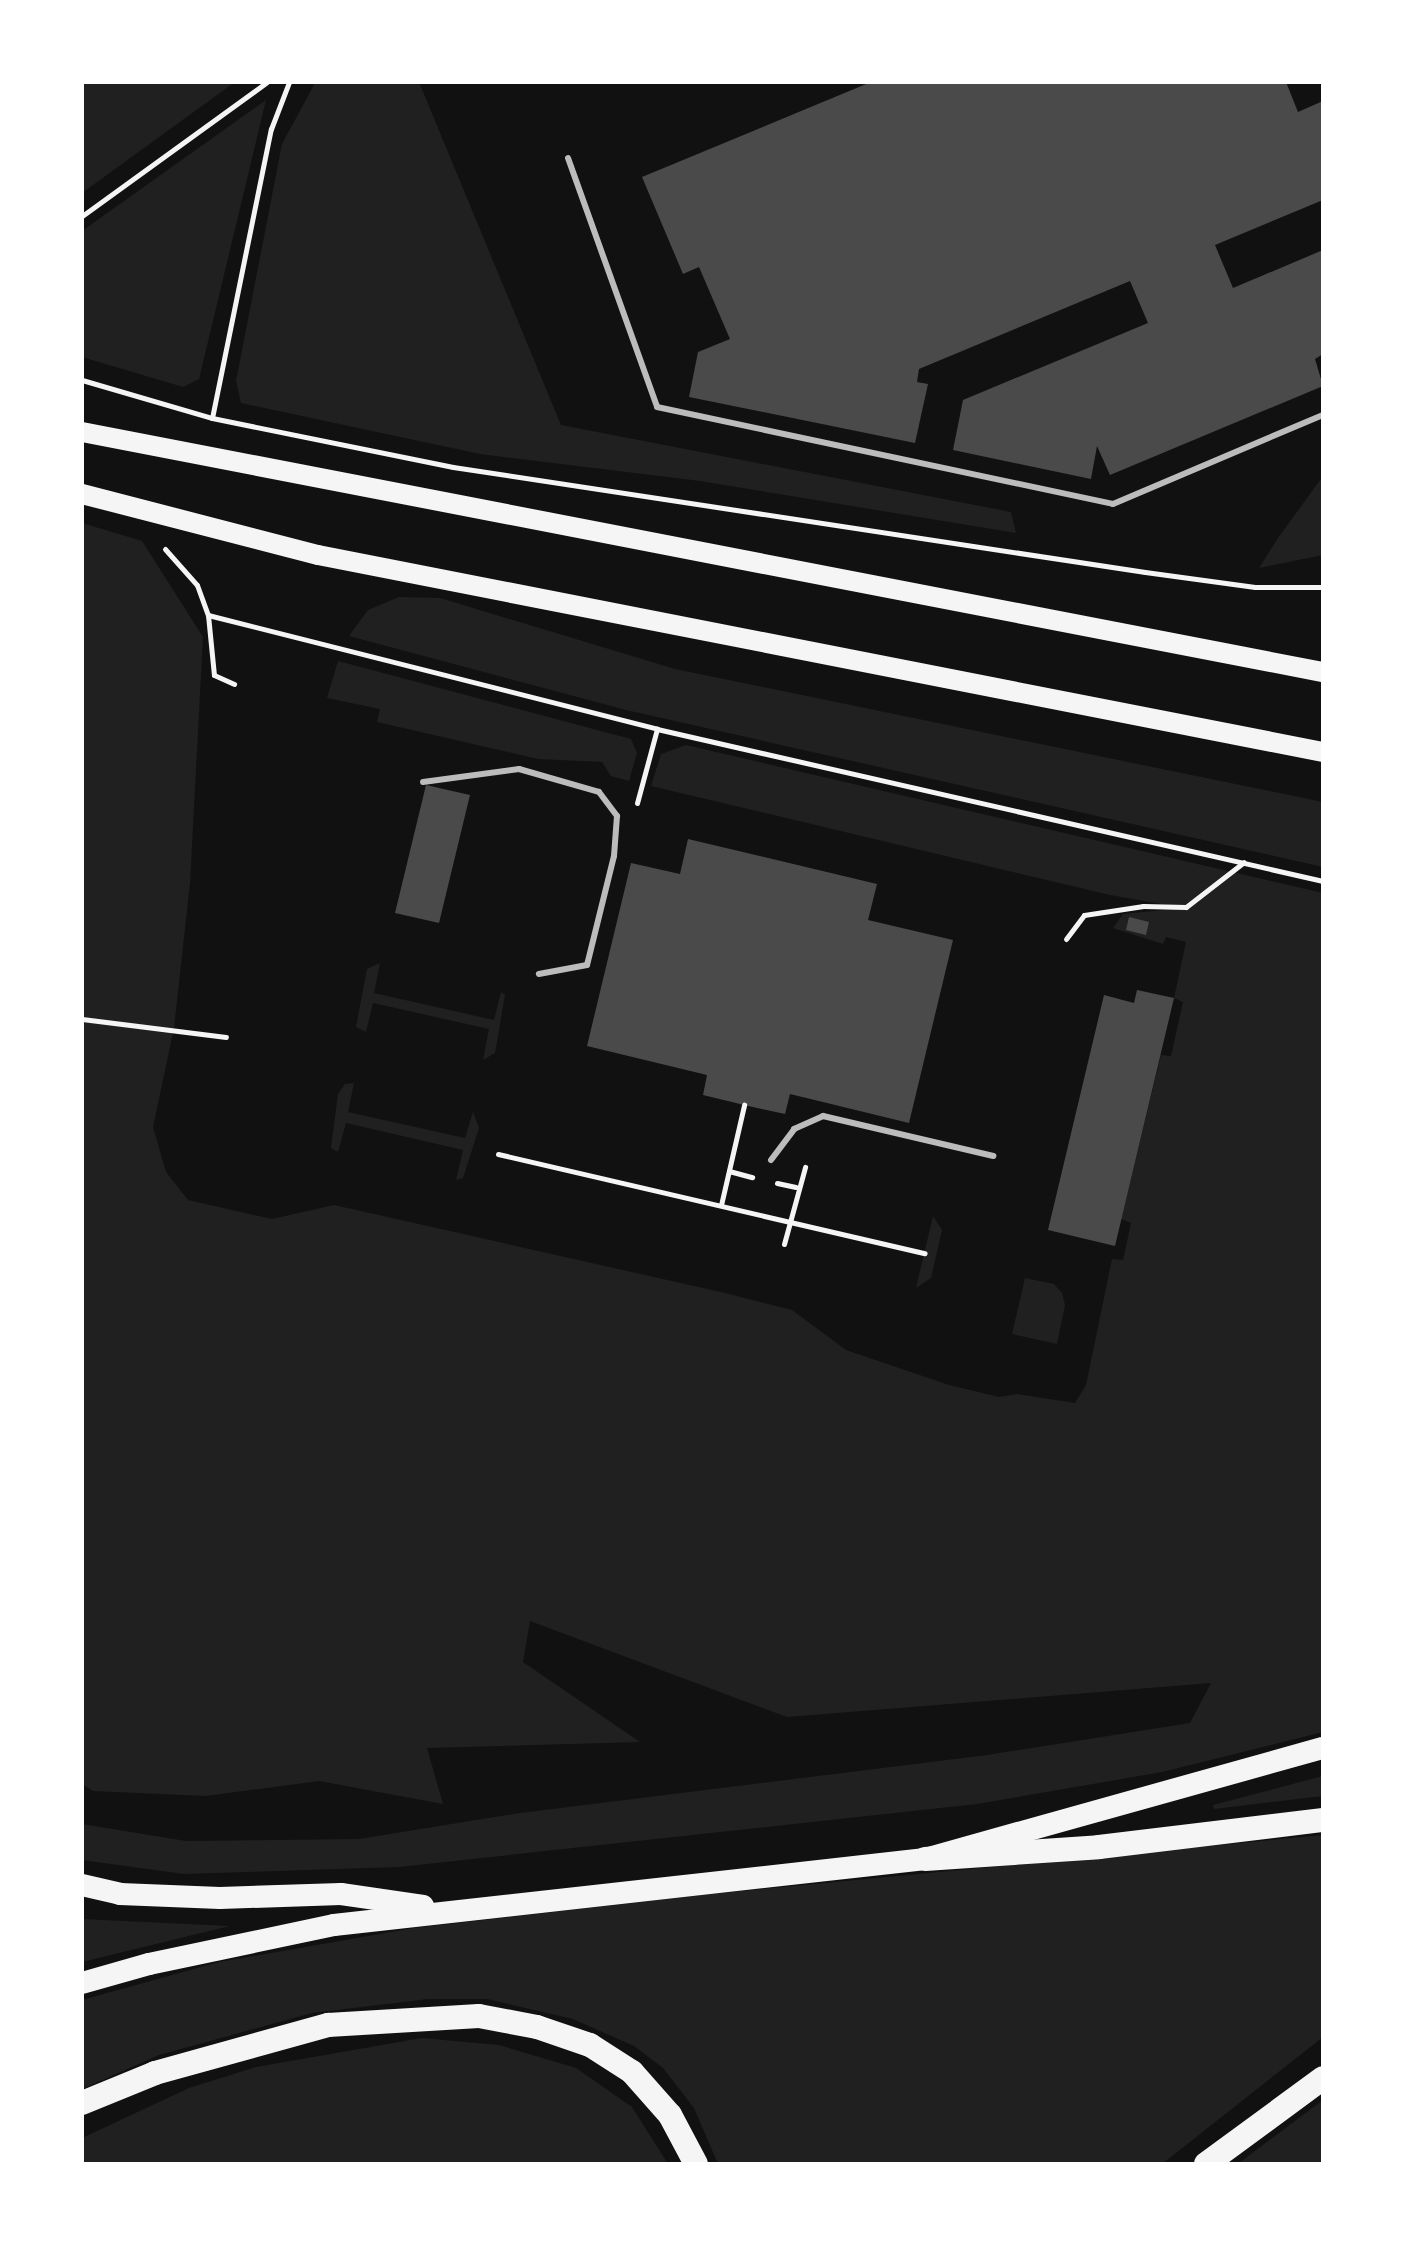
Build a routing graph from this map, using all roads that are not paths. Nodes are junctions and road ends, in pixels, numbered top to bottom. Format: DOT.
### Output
graph roads {
  1 [pos="568,158"];
  2 [pos="1323,415"];
  3 [pos="82,432"];
  4 [pos="82,494"];
  5 [pos="1323,672"];
  6 [pos="1323,752"];
  7 [pos="423,782"];
  8 [pos="539,974"];
  9 [pos="993,1156"];
  10 [pos="771,1160"];
  11 [pos="1323,1748"];
  12 [pos="1323,1820"];
  13 [pos="925,1859"];
  14 [pos="82,1885"];
  15 [pos="452,1910"];
  16 [pos="82,1983"];
  17 [pos="1323,2078"];
  18 [pos="82,2103"];
  19 [pos="696,2164"];
  20 [pos="1206,2164"];
  1 -- 2 [label="lane"];
  3 -- 5 [label="main road"];
  4 -- 6 [label="main road"];
  7 -- 8 [label="lane"];
  9 -- 10 [label="lane"];
  11 -- 13 [label="highway"];
  12 -- 13 [label="highway"];
  13 -- 15 [label="highway"];
  14 -- 15 [label="highway"];
  15 -- 16 [label="highway"];
  17 -- 20 [label="highway"];
  18 -- 19 [label="highway"];
}
